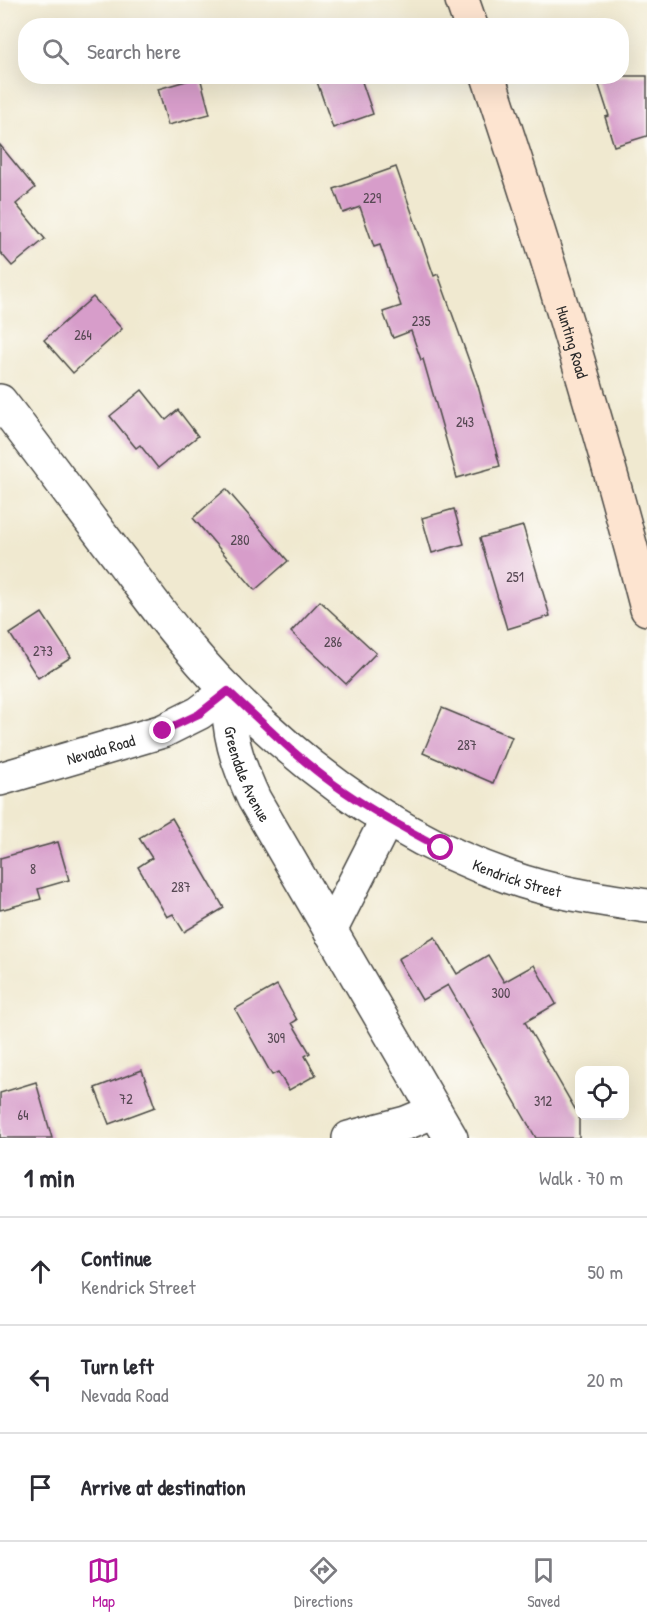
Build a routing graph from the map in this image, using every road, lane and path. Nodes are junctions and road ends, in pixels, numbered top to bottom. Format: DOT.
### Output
graph roads {
  1 [pos="462,0"];
  2 [pos="468,18"];
  3 [pos="491,84"];
  4 [pos="0,401"];
  5 [pos="647,609"];
  6 [pos="228,691"];
  7 [pos="0,779"];
  8 [pos="387,819"];
  9 [pos="647,906"];
  10 [pos="330,931"];
  11 [pos="443,1124"];
  12 [pos="349,1138"];
  1 -- 2 [label="main road"];
  3 -- 5 [label="main road, Hunting Road"];
  4 -- 6 [label="street"];
  6 -- 7 [label="street, Nevada Road"];
  6 -- 8 [label="street, Kendrick Street"];
  6 -- 10 [label="street, Greendale Avenue"];
  8 -- 9 [label="street, Kendrick Street"];
  8 -- 10 [label="street"];
  10 -- 11 [label="street, Greendale Avenue"];
  11 -- 12 [label="street"];
}
